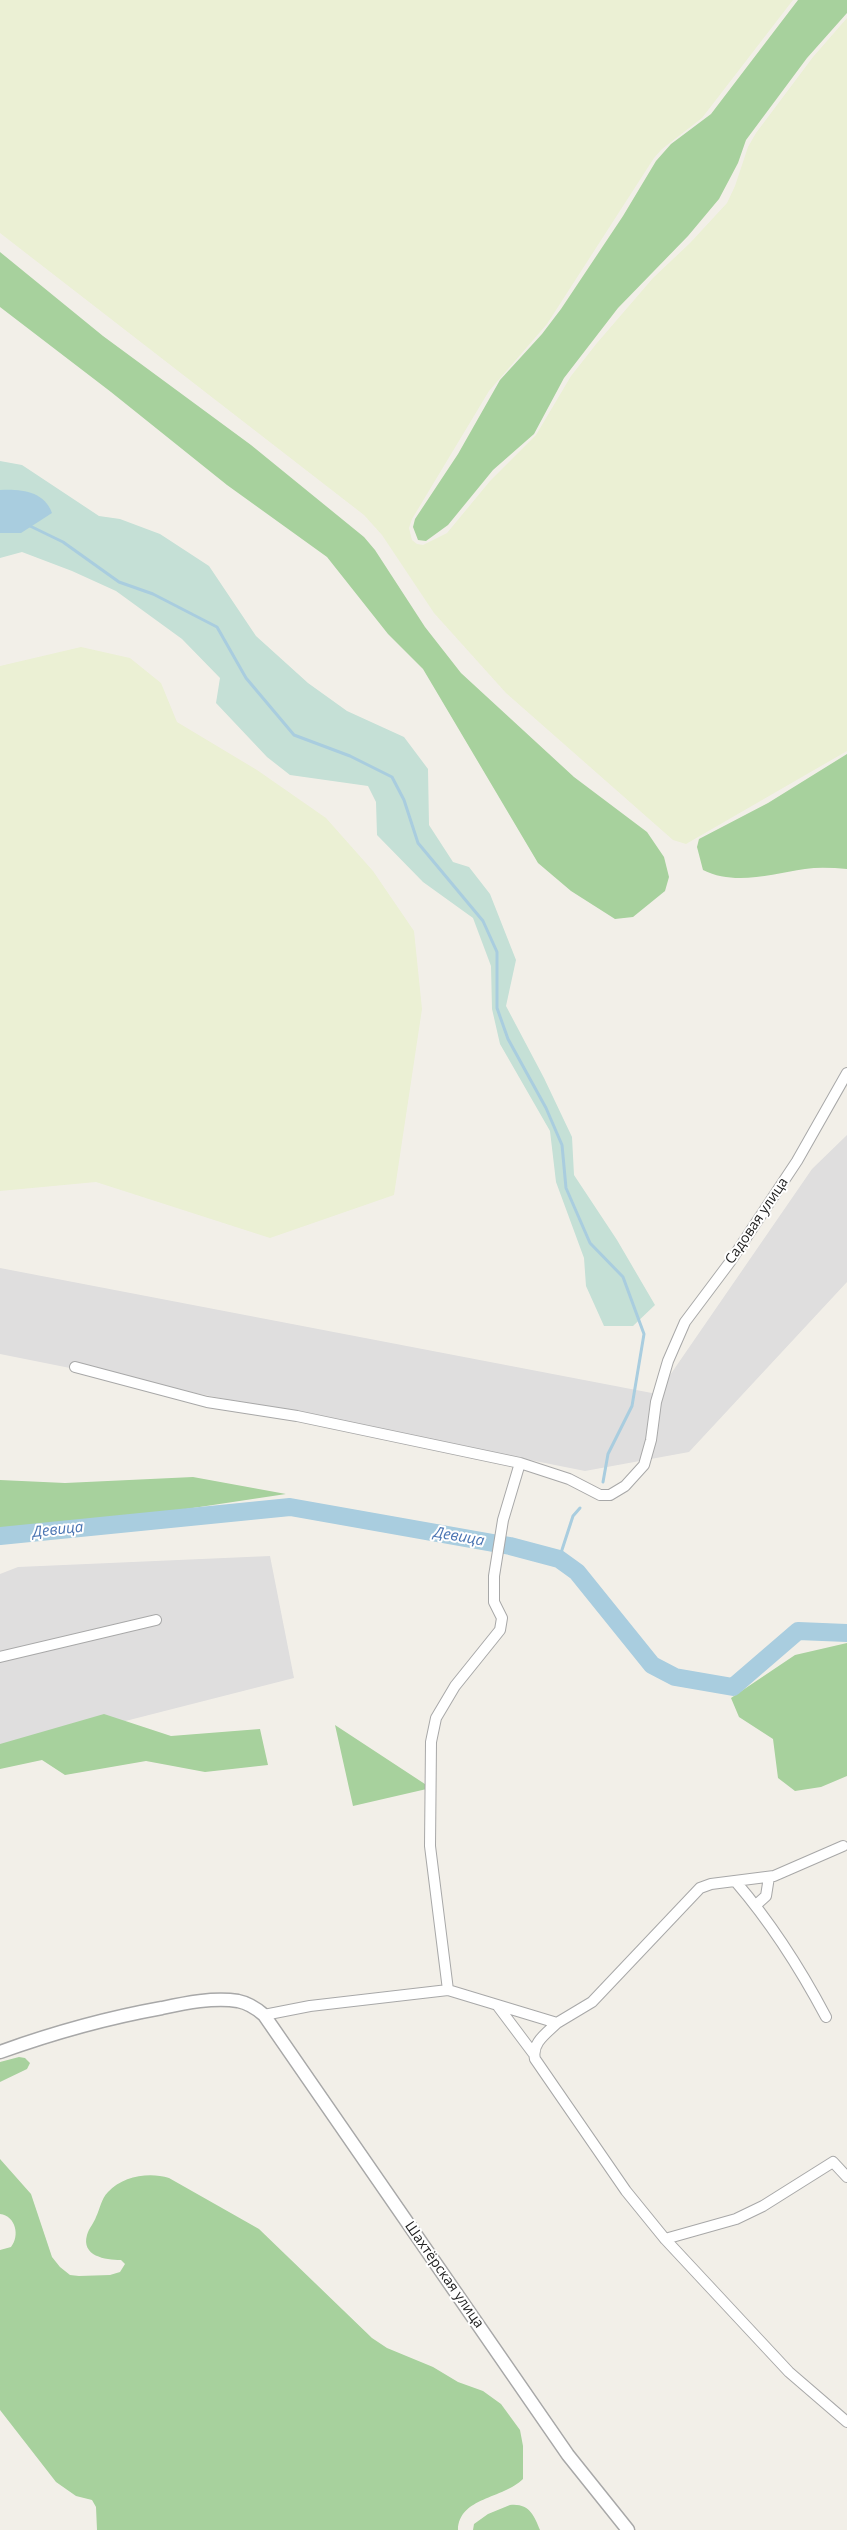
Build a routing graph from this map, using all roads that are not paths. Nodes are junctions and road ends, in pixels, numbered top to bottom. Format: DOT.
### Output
graph roads {
  1 [pos="847,1074"];
  2 [pos="75,1367"];
  3 [pos="520,1463"];
  4 [pos="156,1620"];
  5 [pos="0,1657"];
  6 [pos="843,1846"];
  7 [pos="770,1877"];
  8 [pos="736,1882"];
  9 [pos="756,1905"];
  10 [pos="448,1990"];
  11 [pos="496,2005"];
  12 [pos="264,2015"];
  13 [pos="826,2017"];
  14 [pos="557,2024"];
  15 [pos="0,2052"];
  16 [pos="533,2052"];
  17 [pos="847,2177"];
  18 [pos="665,2239"];
  19 [pos="847,2422"];
  20 [pos="628,2530"];
  1 -- 3 [label="street, Садовая улица"];
  2 -- 3 [label="street, Садовая улица"];
  3 -- 10 [label="street"];
  4 -- 5 [label="street"];
  6 -- 7 [label="street"];
  7 -- 8 [label="street"];
  7 -- 9 [label="street"];
  8 -- 9 [label="street"];
  8 -- 14 [label="street"];
  9 -- 13 [label="street"];
  10 -- 11 [label="street"];
  10 -- 12 [label="street"];
  11 -- 14 [label="street"];
  11 -- 16 [label="street"];
  12 -- 15 [label="street"];
  12 -- 20 [label="street, Шахтёрская улица"];
  14 -- 16 [label="street"];
  16 -- 18 [label="street"];
  17 -- 18 [label="street"];
  18 -- 19 [label="street"];
}
